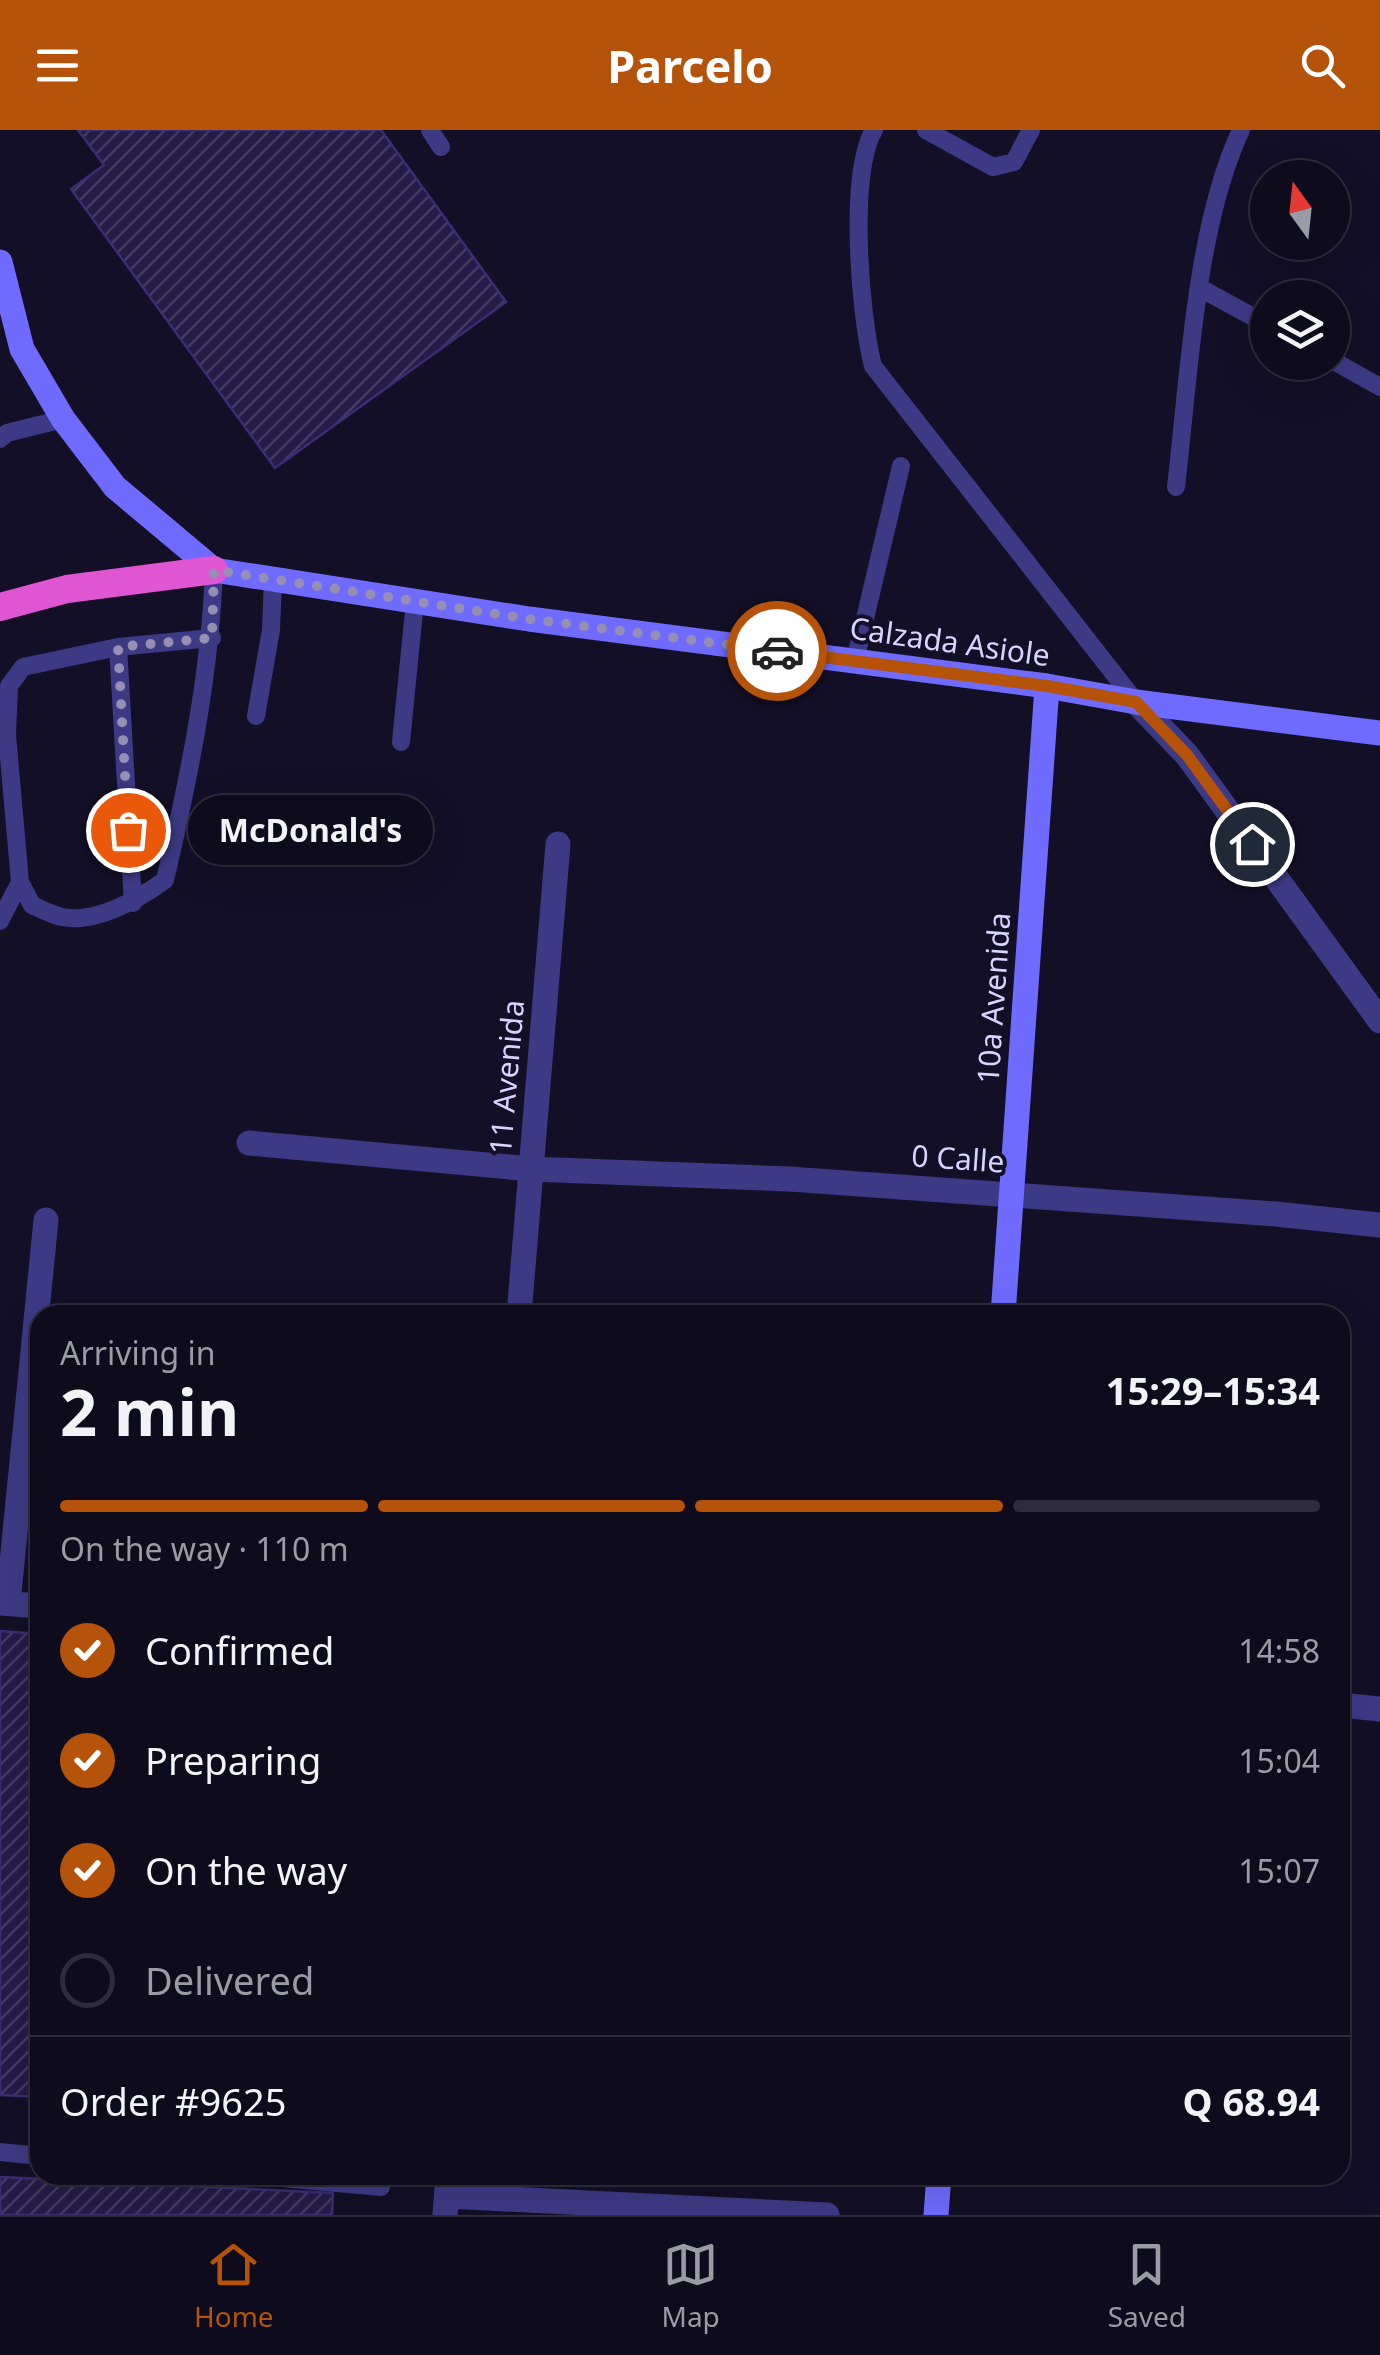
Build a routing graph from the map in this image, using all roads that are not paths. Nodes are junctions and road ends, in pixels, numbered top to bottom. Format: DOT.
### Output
graph roads {
  1 [pos="430,130"];
  2 [pos="874,130"];
  3 [pos="926,130"];
  4 [pos="1031,130"];
  5 [pos="1241,130"];
  6 [pos="440,147"];
  7 [pos="0,262"];
  8 [pos="1200,288"];
  9 [pos="1250,315"];
  10 [pos="1350,370"];
  11 [pos="1380,387"];
  12 [pos="63,418"];
  13 [pos="0,439"];
  14 [pos="900,466"];
  15 [pos="1176,487"];
  16 [pos="214,570"];
  17 [pos="273,579"];
  18 [pos="415,601"];
  19 [pos="0,607"];
  20 [pos="212,638"];
  21 [pos="118,647"];
  22 [pos="855,661"];
  23 [pos="1047,686"];
  24 [pos="1136,702"];
  25 [pos="256,716"];
  26 [pos="4,730"];
  27 [pos="1380,733"];
  28 [pos="400,742"];
  29 [pos="558,844"];
  30 [pos="20,882"];
  31 [pos="133,903"];
  32 [pos="0,921"];
  33 [pos="1380,1021"];
  34 [pos="250,1143"];
  35 [pos="532,1168"];
  36 [pos="1012,1195"];
  37 [pos="46,1220"];
  38 [pos="1380,1224"];
  39 [pos="37,1305"];
  40 [pos="520,1305"];
  41 [pos="1004,1305"];
  42 [pos="30,1366"];
  43 [pos="4,1603"];
  44 [pos="30,1605"];
  45 [pos="1350,1706"];
  46 [pos="1380,1708"];
  47 [pos="0,2152"];
  48 [pos="30,2155"];
  49 [pos="359,2185"];
  50 [pos="938,2185"];
  51 [pos="381,2187"];
  52 [pos="447,2195"];
  53 [pos="828,2215"];
  54 [pos="936,2215"];
  1 -- 6 [label="lane"];
  2 -- 24 [label="lane"];
  3 -- 4 [label="lane"];
  5 -- 8 [label="lane"];
  7 -- 12 [label="main road"];
  8 -- 9 [label="lane"];
  8 -- 15 [label="lane"];
  10 -- 11 [label="lane"];
  12 -- 13 [label="lane"];
  12 -- 16 [label="main road"];
  14 -- 22 [label="lane"];
  16 -- 17 [label="main road, Calzada Asiole"];
  16 -- 19 [label="highway"];
  16 -- 20 [label="lane"];
  17 -- 18 [label="main road, Calzada Asiole"];
  17 -- 25 [label="lane"];
  18 -- 22 [label="main road, Calzada Asiole"];
  18 -- 28 [label="lane"];
  20 -- 21 [label="lane"];
  20 -- 31 [label="lane"];
  21 -- 26 [label="lane"];
  21 -- 31 [label="lane"];
  22 -- 23 [label="main road, Calzada Asiole"];
  23 -- 24 [label="main road, Calzada Asiole"];
  23 -- 36 [label="main road, 10a Avenida"];
  24 -- 27 [label="main road, Calzada Asiole"];
  24 -- 33 [label="street"];
  26 -- 30 [label="lane"];
  29 -- 35 [label="street, 11 Avenida"];
  30 -- 31 [label="lane"];
  30 -- 32 [label="lane"];
  34 -- 35 [label="street, 0 Calle"];
  35 -- 36 [label="street, 0 Calle"];
  35 -- 40 [label="street, 11 Avenida"];
  36 -- 38 [label="street, 0 Calle"];
  36 -- 41 [label="main road, 10a Avenida"];
  37 -- 39 [label="street"];
  42 -- 43 [label="street"];
  43 -- 44 [label="street"];
  45 -- 46 [label="street"];
  47 -- 48 [label="lane"];
  49 -- 51 [label="lane"];
  50 -- 54 [label="main road"];
  52 -- 53 [label="street"];
}
